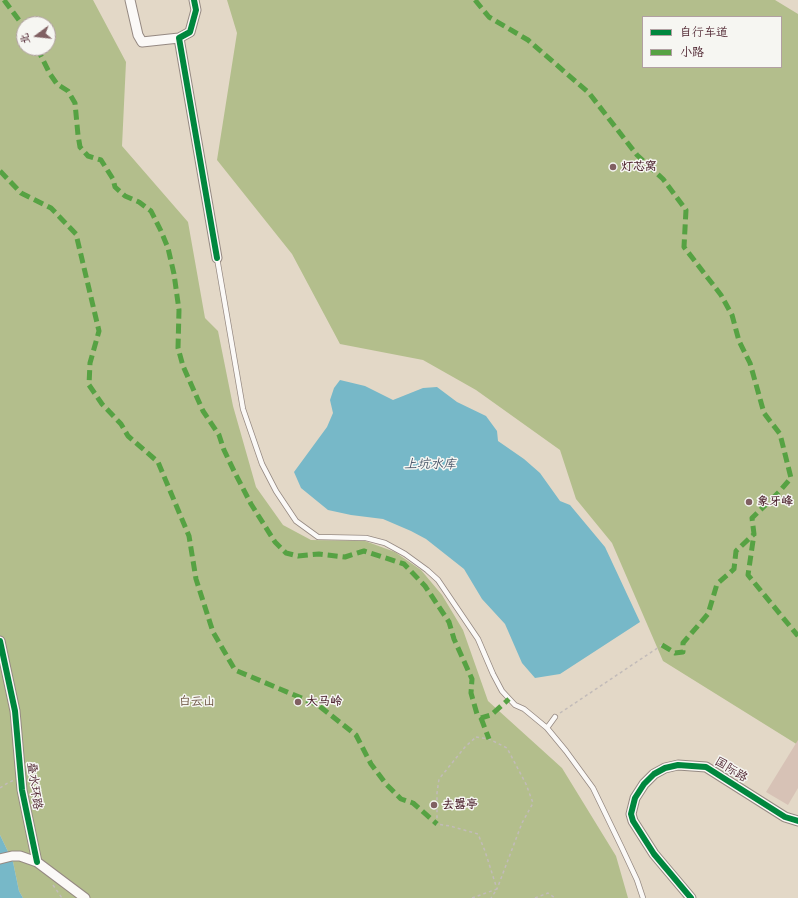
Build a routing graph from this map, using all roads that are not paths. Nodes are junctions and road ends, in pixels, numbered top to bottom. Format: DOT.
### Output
graph roads {
  1 [pos="130,0"];
  2 [pos="194,0"];
  3 [pos="179,38"];
  4 [pos="217,258"];
  5 [pos="0,641"];
  6 [pos="555,717"];
  7 [pos="547,728"];
  8 [pos="798,820"];
  9 [pos="0,859"];
  10 [pos="37,862"];
  11 [pos="85,898"];
  12 [pos="643,898"];
  13 [pos="691,898"];
  1 -- 3 [label="street"];
  2 -- 3 [label="street"];
  3 -- 4 [label="street"];
  4 -- 7 [label="lane"];
  5 -- 10 [label="street, 叠水环路"];
  6 -- 7 [label="lane"];
  7 -- 12 [label="lane"];
  8 -- 13 [label="street, 国际路"];
  9 -- 10 [label="street"];
  10 -- 11 [label="street"];
}
